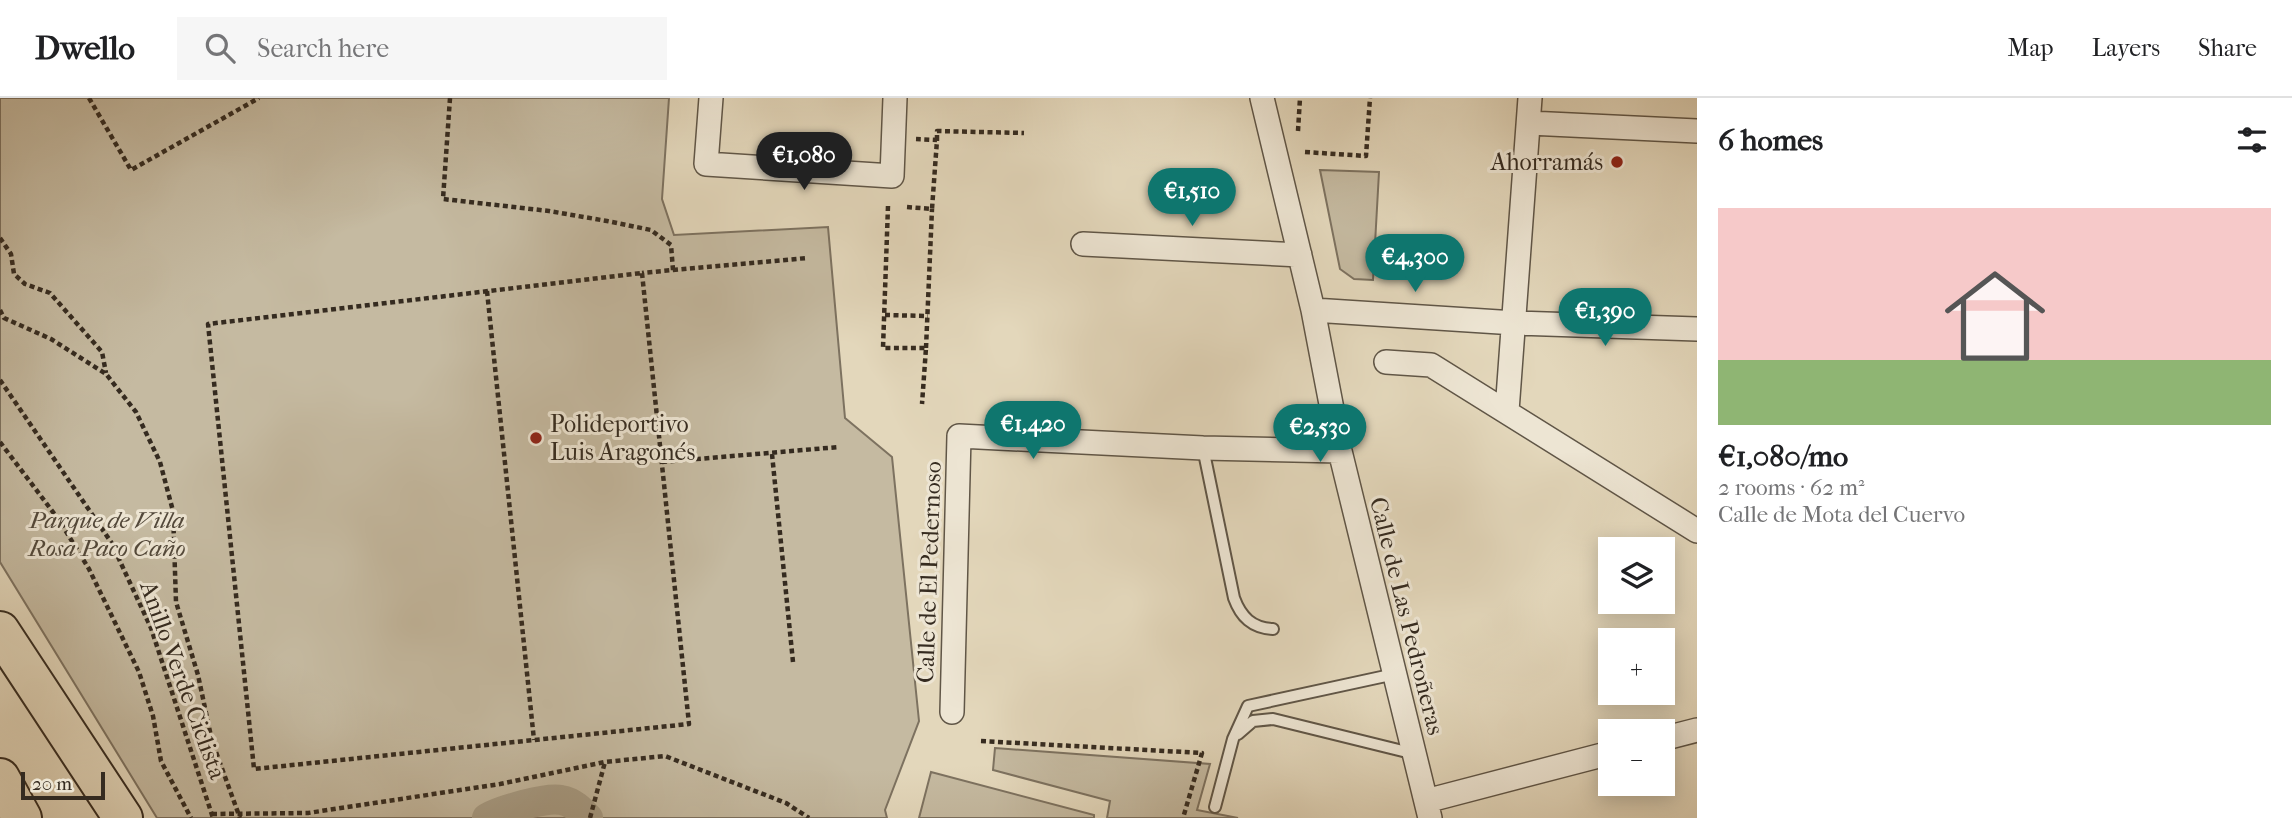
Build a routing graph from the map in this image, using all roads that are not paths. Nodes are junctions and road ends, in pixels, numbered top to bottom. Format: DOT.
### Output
graph roads {
  1 [pos="711,98"];
  2 [pos="895,98"];
  3 [pos="1262,98"];
  4 [pos="1530,98"];
  5 [pos="1529,123"];
  6 [pos="1697,131"];
  7 [pos="1083,244"];
  8 [pos="1300,255"];
  9 [pos="1313,310"];
  10 [pos="1515,323"];
  11 [pos="1697,329"];
  12 [pos="1386,362"];
  13 [pos="1507,411"];
  14 [pos="1203,447"];
  15 [pos="1340,451"];
  16 [pos="1697,531"];
  17 [pos="1273,629"];
  18 [pos="0,631"];
  19 [pos="1395,674"];
  20 [pos="952,712"];
  21 [pos="1697,730"];
  22 [pos="1675,736"];
  23 [pos="1233,738"];
  24 [pos="1415,754"];
  25 [pos="1598,757"];
  26 [pos="0,778"];
  27 [pos="1215,807"];
  28 [pos="1428,810"];
  29 [pos="22,818"];
  30 [pos="122,818"];
  1 -- 2 [label="street"];
  3 -- 8 [label="street, Calle de Las Pedroñeras"];
  4 -- 5 [label="street"];
  5 -- 6 [label="street"];
  5 -- 10 [label="street"];
  7 -- 8 [label="street"];
  8 -- 9 [label="street, Calle de Las Pedroñeras"];
  9 -- 10 [label="street"];
  9 -- 15 [label="street, Calle de Las Pedroñeras"];
  10 -- 11 [label="street"];
  10 -- 13 [label="street"];
  12 -- 13 [label="street"];
  13 -- 16 [label="street"];
  14 -- 15 [label="street, Calle de El Pedernoso"];
  14 -- 17 [label="lane"];
  14 -- 20 [label="street, Calle de El Pedernoso"];
  15 -- 19 [label="street, Calle de Las Pedroñeras"];
  18 -- 30 [label="highway"];
  19 -- 23 [label="lane"];
  19 -- 24 [label="street, Calle de Las Pedroñeras"];
  21 -- 22 [label="street"];
  23 -- 24 [label="lane"];
  23 -- 27 [label="lane"];
  24 -- 28 [label="street, Calle de Las Pedroñeras"];
  25 -- 28 [label="street"];
  26 -- 29 [label="highway"];
}
